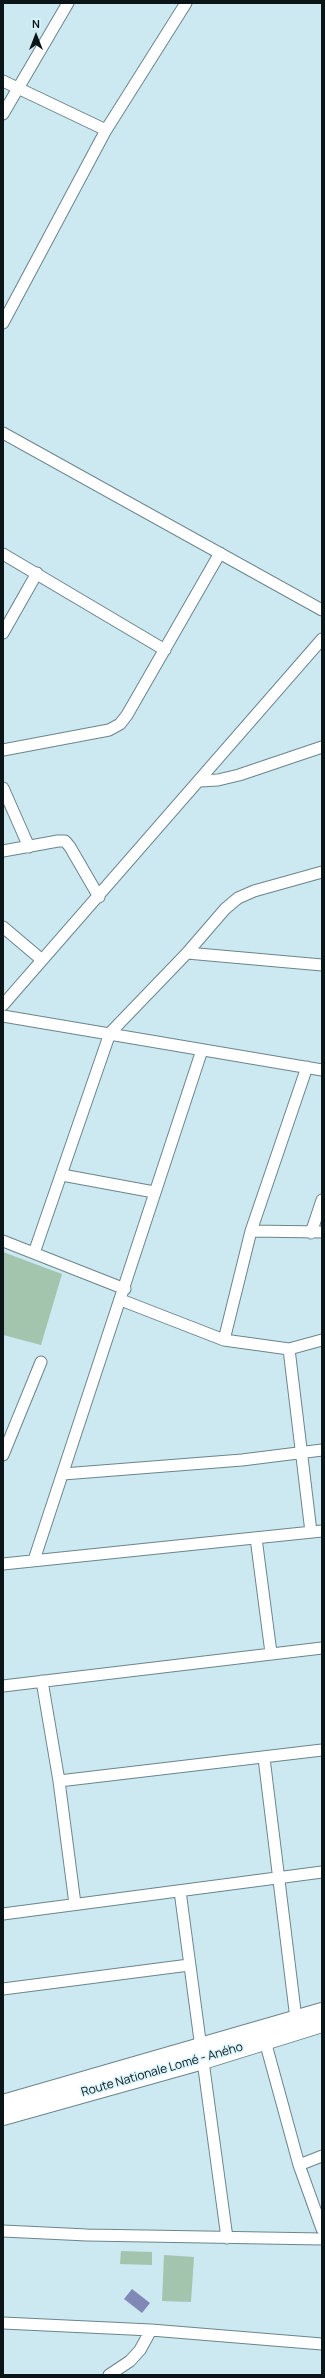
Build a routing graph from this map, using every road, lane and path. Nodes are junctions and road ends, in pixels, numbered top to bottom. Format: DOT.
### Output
graph roads {
  1 [pos="68,3"];
  2 [pos="186,3"];
  3 [pos="3,81"];
  4 [pos="18,89"];
  5 [pos="3,114"];
  6 [pos="106,130"];
  7 [pos="3,323"];
  8 [pos="3,433"];
  9 [pos="220,553"];
  10 [pos="3,554"];
  11 [pos="37,573"];
  12 [pos="322,610"];
  13 [pos="3,633"];
  14 [pos="322,639"];
  15 [pos="165,650"];
  16 [pos="322,747"];
  17 [pos="3,750"];
  18 [pos="200,781"];
  19 [pos="3,788"];
  20 [pos="29,847"];
  21 [pos="3,852"];
  22 [pos="322,872"];
  23 [pos="99,897"];
  24 [pos="3,927"];
  25 [pos="187,953"];
  26 [pos="42,960"];
  27 [pos="322,965"];
  28 [pos="3,1005"];
  29 [pos="3,1016"];
  30 [pos="110,1033"];
  31 [pos="202,1050"];
  32 [pos="307,1067"];
  33 [pos="322,1070"];
  34 [pos="62,1175"];
  35 [pos="154,1192"];
  36 [pos="322,1200"];
  37 [pos="251,1231"];
  38 [pos="317,1233"];
  39 [pos="3,1241"];
  40 [pos="34,1252"];
  41 [pos="125,1289"];
  42 [pos="121,1300"];
  43 [pos="224,1340"];
  44 [pos="322,1340"];
  45 [pos="289,1349"];
  46 [pos="40,1362"];
  47 [pos="322,1450"];
  48 [pos="302,1452"];
  49 [pos="3,1456"];
  50 [pos="63,1474"];
  51 [pos="316,1531"];
  52 [pos="256,1538"];
  53 [pos="34,1560"];
  54 [pos="3,1564"];
  55 [pos="322,1648"];
  56 [pos="272,1654"];
  57 [pos="42,1681"];
  58 [pos="3,1686"];
  59 [pos="322,1750"];
  60 [pos="264,1758"];
  61 [pos="59,1781"];
  62 [pos="322,1872"];
  63 [pos="280,1878"];
  64 [pos="180,1891"];
  65 [pos="75,1904"];
  66 [pos="3,1914"];
  67 [pos="189,1965"];
  68 [pos="3,1989"];
  69 [pos="322,2011"];
  70 [pos="296,2019"];
  71 [pos="322,2024"];
  72 [pos="266,2041"];
  73 [pos="202,2054"];
  74 [pos="3,2103"];
  75 [pos="3,2118"];
  76 [pos="322,2156"];
  77 [pos="299,2165"];
  78 [pos="322,2229"];
  79 [pos="3,2231"];
  80 [pos="227,2238"];
  81 [pos="322,2239"];
  82 [pos="3,2323"];
  83 [pos="151,2330"];
  84 [pos="322,2344"];
  85 [pos="109,2375"];
  1 -- 4 [label="street"];
  2 -- 6 [label="street"];
  3 -- 4 [label="street"];
  4 -- 5 [label="street"];
  4 -- 6 [label="street"];
  6 -- 7 [label="street"];
  8 -- 9 [label="street"];
  9 -- 12 [label="street"];
  9 -- 15 [label="street"];
  10 -- 11 [label="street"];
  11 -- 13 [label="street"];
  11 -- 15 [label="street"];
  14 -- 18 [label="street"];
  15 -- 17 [label="street"];
  16 -- 18 [label="street"];
  18 -- 23 [label="street"];
  19 -- 20 [label="street"];
  20 -- 21 [label="street"];
  20 -- 23 [label="street"];
  22 -- 25 [label="street"];
  23 -- 26 [label="street"];
  24 -- 26 [label="street"];
  25 -- 27 [label="street"];
  25 -- 30 [label="street"];
  26 -- 28 [label="street"];
  29 -- 30 [label="street"];
  30 -- 31 [label="street"];
  30 -- 34 [label="street"];
  31 -- 32 [label="street"];
  31 -- 35 [label="street"];
  32 -- 33 [label="street"];
  32 -- 37 [label="street"];
  34 -- 35 [label="street"];
  34 -- 40 [label="street"];
  35 -- 41 [label="street"];
  36 -- 38 [label="street"];
  37 -- 38 [label="street"];
  37 -- 43 [label="street"];
  39 -- 40 [label="street"];
  40 -- 41 [label="street"];
  41 -- 42 [label="street"];
  42 -- 43 [label="street"];
  42 -- 50 [label="street"];
  43 -- 45 [label="street"];
  44 -- 45 [label="street"];
  45 -- 48 [label="street"];
  46 -- 49 [label="street"];
  47 -- 48 [label="street"];
  48 -- 50 [label="street"];
  48 -- 51 [label="street"];
  50 -- 53 [label="street"];
  51 -- 52 [label="street"];
  52 -- 53 [label="street"];
  52 -- 56 [label="street"];
  53 -- 54 [label="street"];
  55 -- 56 [label="street"];
  56 -- 57 [label="street"];
  57 -- 58 [label="street"];
  57 -- 61 [label="street"];
  59 -- 60 [label="street"];
  60 -- 61 [label="street"];
  60 -- 63 [label="street"];
  61 -- 65 [label="street"];
  62 -- 63 [label="street"];
  63 -- 64 [label="street"];
  63 -- 70 [label="street"];
  64 -- 65 [label="street"];
  64 -- 67 [label="street"];
  65 -- 66 [label="street"];
  67 -- 68 [label="street"];
  67 -- 73 [label="street"];
  69 -- 70 [label="highway, Route Nationale Lomé - Aného"];
  70 -- 73 [label="highway, Route Nationale Lomé - Aného"];
  71 -- 72 [label="highway, Route Nationale Lomé - Aného"];
  72 -- 73 [label="highway, Route Nationale Lomé - Aného"];
  72 -- 77 [label="street"];
  73 -- 74 [label="highway, Route Nationale Lomé - Aného"];
  73 -- 75 [label="highway, Route Nationale Lomé - Aného"];
  73 -- 80 [label="street"];
  76 -- 77 [label="street"];
  77 -- 78 [label="street"];
  79 -- 80 [label="street"];
  80 -- 81 [label="street"];
  82 -- 83 [label="street"];
  83 -- 84 [label="street"];
  83 -- 85 [label="street"];
}
